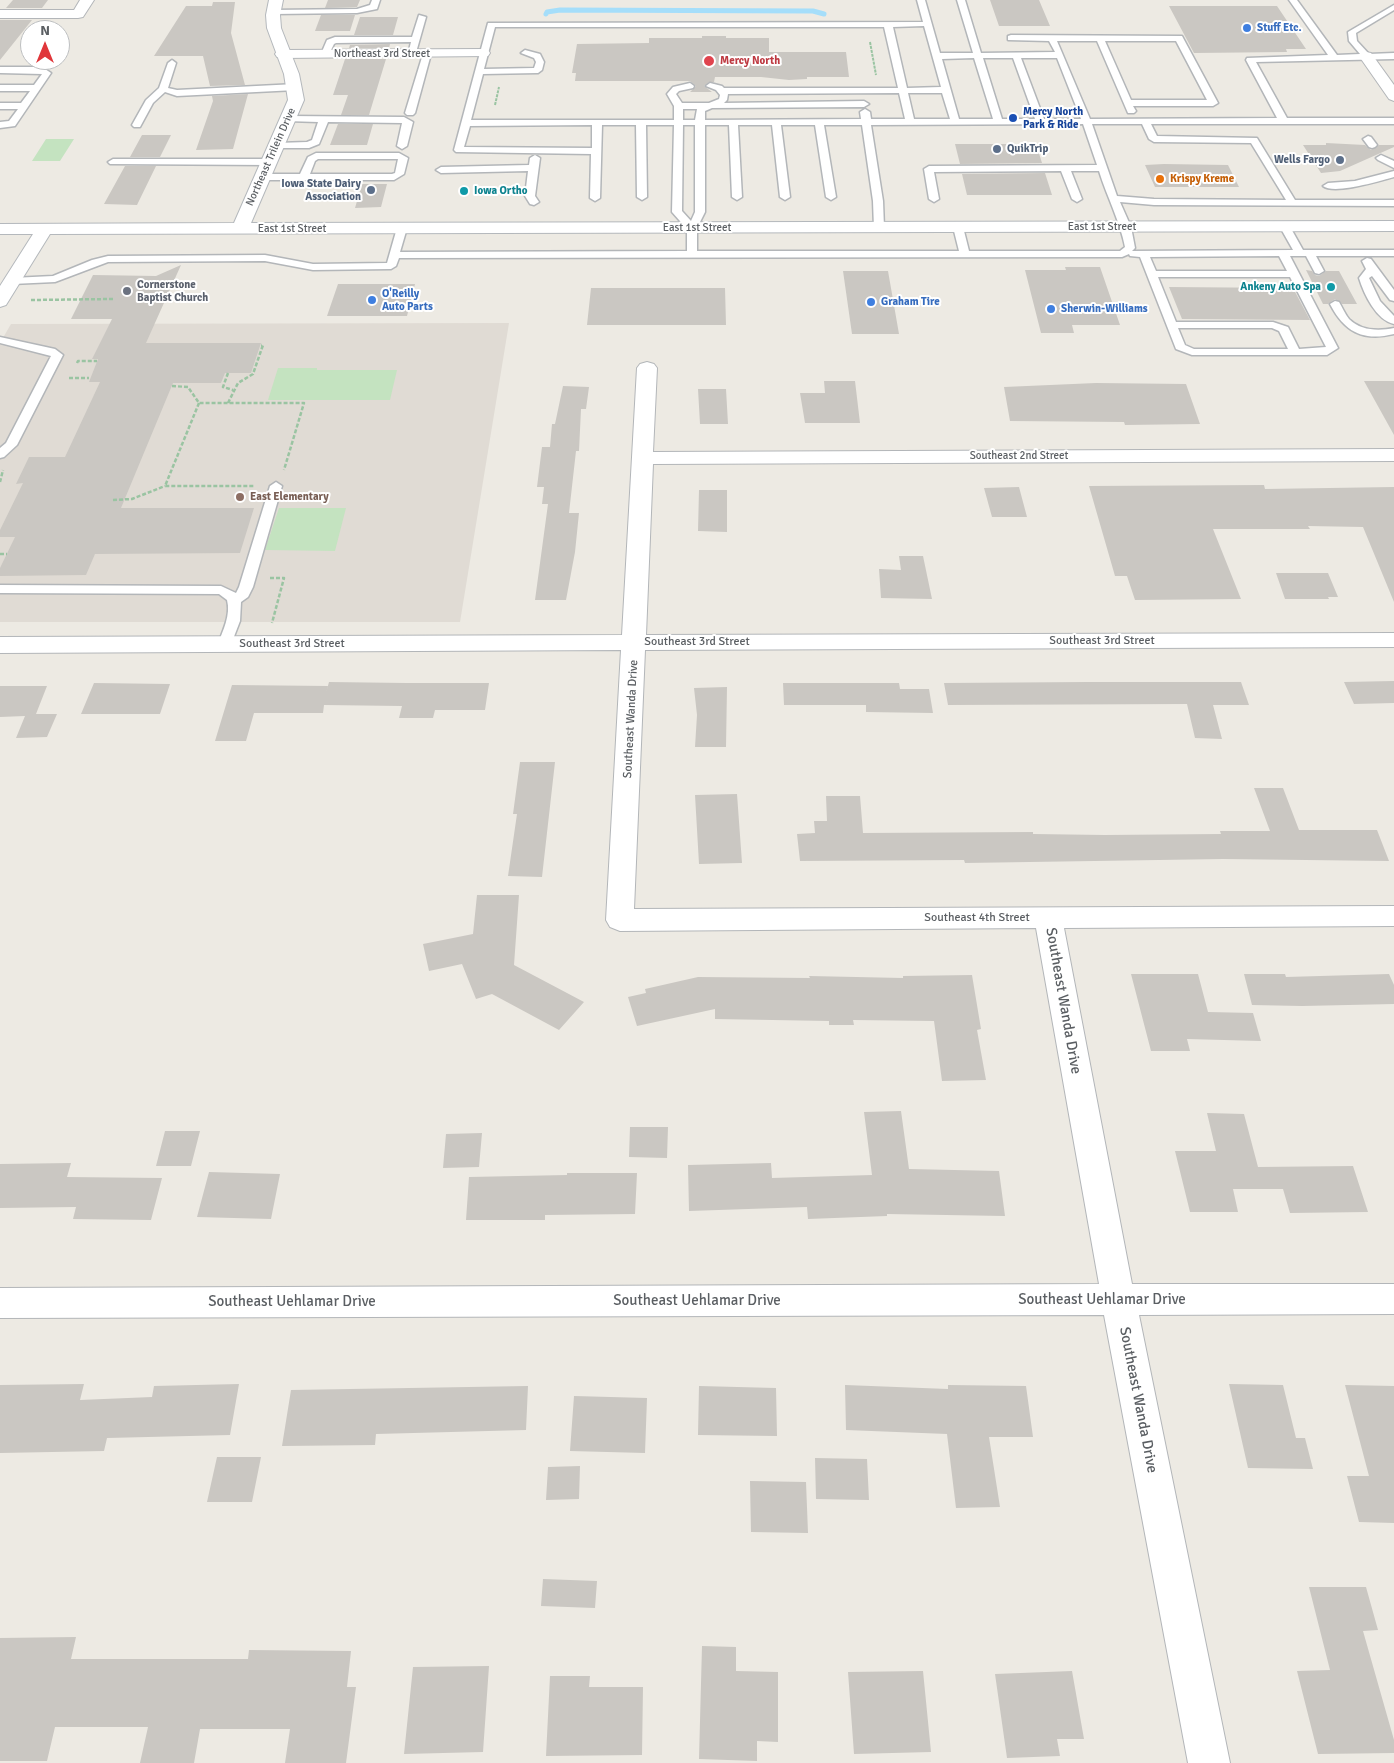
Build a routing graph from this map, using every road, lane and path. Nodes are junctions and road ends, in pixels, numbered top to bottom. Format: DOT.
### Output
graph roads {
  1 [pos="87,0"];
  2 [pos="376,0"];
  3 [pos="921,0"];
  4 [pos="961,0"];
  5 [pos="1293,0"];
  6 [pos="274,6"];
  7 [pos="1394,7"];
  8 [pos="0,14"];
  9 [pos="422,18"];
  10 [pos="928,24"];
  11 [pos="888,25"];
  12 [pos="1011,38"];
  13 [pos="1052,38"];
  14 [pos="1100,38"];
  15 [pos="527,39"];
  16 [pos="870,42"];
  17 [pos="414,46"];
  18 [pos="483,53"];
  19 [pos="282,54"];
  20 [pos="427,54"];
  21 [pos="1060,55"];
  22 [pos="937,56"];
  23 [pos="978,56"];
  24 [pos="1016,56"];
  25 [pos="1366,56"];
  26 [pos="1394,56"];
  27 [pos="1334,57"];
  28 [pos="172,63"];
  29 [pos="0,70"];
  30 [pos="479,72"];
  31 [pos="521,72"];
  32 [pos="878,80"];
  33 [pos="499,85"];
  34 [pos="296,86"];
  35 [pos="690,86"];
  36 [pos="710,86"];
  37 [pos="0,88"];
  38 [pos="36,88"];
  39 [pos="164,89"];
  40 [pos="862,90"];
  41 [pos="903,90"];
  42 [pos="947,90"];
  43 [pos="721,91"];
  44 [pos="1394,96"];
  45 [pos="1128,103"];
  46 [pos="864,104"];
  47 [pos="0,106"];
  48 [pos="24,106"];
  49 [pos="680,106"];
  50 [pos="707,107"];
  51 [pos="410,113"];
  52 [pos="494,113"];
  53 [pos="289,119"];
  54 [pos="324,119"];
  55 [pos="1394,121"];
  56 [pos="866,122"];
  57 [pos="910,122"];
  58 [pos="955,122"];
  59 [pos="998,122"];
  60 [pos="1041,122"];
  61 [pos="1087,122"];
  62 [pos="1141,122"];
  63 [pos="1284,122"];
  64 [pos="465,123"];
  65 [pos="597,123"];
  66 [pos="641,123"];
  67 [pos="679,123"];
  68 [pos="699,123"];
  69 [pos="733,123"];
  70 [pos="776,123"];
  71 [pos="819,123"];
  72 [pos="137,124"];
  73 [pos="0,125"];
  74 [pos="277,146"];
  75 [pos="402,146"];
  76 [pos="536,150"];
  77 [pos="596,150"];
  78 [pos="1381,159"];
  79 [pos="113,162"];
  80 [pos="270,162"];
  81 [pos="1394,166"];
  82 [pos="533,168"];
  83 [pos="1065,168"];
  84 [pos="1103,168"];
  85 [pos="441,170"];
  86 [pos="1394,174"];
  87 [pos="263,177"];
  88 [pos="304,177"];
  89 [pos="1328,186"];
  90 [pos="642,197"];
  91 [pos="738,197"];
  92 [pos="785,197"];
  93 [pos="831,197"];
  94 [pos="595,198"];
  95 [pos="934,199"];
  96 [pos="1076,199"];
  97 [pos="1114,199"];
  98 [pos="534,202"];
  99 [pos="1292,202"];
  100 [pos="1394,202"];
  101 [pos="1394,226"];
  102 [pos="958,227"];
  103 [pos="1126,227"];
  104 [pos="1285,227"];
  105 [pos="402,228"];
  106 [pos="692,228"];
  107 [pos="879,228"];
  108 [pos="0,229"];
  109 [pos="45,229"];
  110 [pos="240,229"];
  111 [pos="1304,253"];
  112 [pos="1362,253"];
  113 [pos="966,254"];
  114 [pos="1122,254"];
  115 [pos="1144,254"];
  116 [pos="1283,254"];
  117 [pos="394,255"];
  118 [pos="692,255"];
  119 [pos="1392,256"];
  120 [pos="1371,270"];
  121 [pos="1319,271"];
  122 [pos="1152,274"];
  123 [pos="1294,274"];
  124 [pos="12,281"];
  125 [pos="1394,298"];
  126 [pos="113,299"];
  127 [pos="0,300"];
  128 [pos="1335,304"];
  129 [pos="1394,321"];
  130 [pos="1172,325"];
  131 [pos="1394,331"];
  132 [pos="0,340"];
  133 [pos="260,345"];
  134 [pos="1295,352"];
  135 [pos="647,368"];
  136 [pos="228,373"];
  137 [pos="69,378"];
  138 [pos="89,378"];
  139 [pos="172,386"];
  140 [pos="233,390"];
  141 [pos="198,403"];
  142 [pos="228,403"];
  143 [pos="0,454"];
  144 [pos="1394,455"];
  145 [pos="643,458"];
  146 [pos="165,486"];
  147 [pos="276,486"];
  148 [pos="113,500"];
  149 [pos="0,554"];
  150 [pos="7,554"];
  151 [pos="0,589"];
  152 [pos="235,600"];
  153 [pos="1394,640"];
  154 [pos="635,643"];
  155 [pos="224,644"];
  156 [pos="0,645"];
  157 [pos="1394,916"];
  158 [pos="1048,918"];
  159 [pos="620,920"];
  160 [pos="1119,1299"];
  161 [pos="1394,1299"];
  162 [pos="0,1303"];
  163 [pos="1209,1763"];
  1 -- 8 [label="street"];
  2 -- 6 [label="lane"];
  3 -- 10 [label="lane"];
  4 -- 23 [label="lane"];
  5 -- 27 [label="lane"];
  6 -- 19 [label="street"];
  7 -- 25 [label="lane"];
  9 -- 17 [label="lane"];
  10 -- 11 [label="lane"];
  10 -- 22 [label="lane"];
  11 -- 15 [label="lane"];
  11 -- 41 [label="lane"];
  12 -- 13 [label="lane"];
  13 -- 14 [label="lane"];
  13 -- 21 [label="lane"];
  14 -- 45 [label="lane"];
  14 -- 45 [label="lane"];
  15 -- 18 [label="lane"];
  15 -- 31 [label="lane"];
  15 -- 31 [label="lane"];
  16 -- 32 [label="path"];
  17 -- 19 [label="street, Northeast 3rd Street"];
  17 -- 20 [label="street, Northeast 3rd Street"];
  18 -- 20 [label="street, Northeast 3rd Street"];
  18 -- 30 [label="lane"];
  19 -- 34 [label="street"];
  20 -- 51 [label="lane"];
  21 -- 24 [label="lane"];
  21 -- 61 [label="lane"];
  22 -- 23 [label="lane"];
  22 -- 42 [label="lane"];
  23 -- 24 [label="lane"];
  23 -- 59 [label="lane"];
  24 -- 60 [label="lane"];
  25 -- 26 [label="lane"];
  25 -- 27 [label="lane"];
  25 -- 44 [label="street"];
  27 -- 63 [label="lane"];
  28 -- 39 [label="lane"];
  29 -- 38 [label="lane"];
  30 -- 31 [label="lane"];
  30 -- 64 [label="lane"];
  33 -- 52 [label="path"];
  34 -- 39 [label="lane"];
  34 -- 53 [label="street, Northeast Trilein Drive"];
  35 -- 49 [label="lane"];
  36 -- 43 [label="lane"];
  37 -- 38 [label="lane"];
  38 -- 48 [label="lane"];
  39 -- 72 [label="lane"];
  40 -- 41 [label="lane"];
  40 -- 43 [label="lane"];
  40 -- 46 [label="lane"];
  41 -- 42 [label="lane"];
  41 -- 57 [label="lane"];
  42 -- 58 [label="lane"];
  43 -- 50 [label="lane"];
  45 -- 62 [label="lane"];
  46 -- 50 [label="lane"];
  46 -- 56 [label="lane"];
  47 -- 48 [label="lane"];
  48 -- 73 [label="lane"];
  49 -- 50 [label="lane"];
  49 -- 67 [label="lane"];
  50 -- 68 [label="lane"];
  53 -- 54 [label="lane"];
  53 -- 74 [label="street, Northeast Trilein Drive"];
  54 -- 74 [label="lane"];
  54 -- 75 [label="lane"];
  55 -- 63 [label="lane"];
  56 -- 57 [label="lane"];
  56 -- 71 [label="lane"];
  56 -- 107 [label="lane"];
  57 -- 58 [label="lane"];
  58 -- 59 [label="lane"];
  59 -- 60 [label="lane"];
  60 -- 61 [label="lane"];
  61 -- 62 [label="lane"];
  61 -- 84 [label="lane"];
  62 -- 63 [label="lane"];
  62 -- 99 [label="lane"];
  64 -- 65 [label="lane"];
  64 -- 76 [label="lane"];
  65 -- 66 [label="lane"];
  65 -- 77 [label="lane"];
  66 -- 67 [label="lane"];
  66 -- 90 [label="lane"];
  67 -- 68 [label="lane"];
  67 -- 106 [label="lane"];
  68 -- 69 [label="lane"];
  68 -- 106 [label="lane"];
  69 -- 70 [label="lane"];
  69 -- 91 [label="lane"];
  70 -- 71 [label="lane"];
  70 -- 92 [label="lane"];
  71 -- 93 [label="lane"];
  74 -- 80 [label="street, Northeast Trilein Drive"];
  76 -- 77 [label="lane"];
  76 -- 82 [label="lane"];
  77 -- 94 [label="lane"];
  78 -- 81 [label="lane"];
  79 -- 80 [label="lane"];
  80 -- 87 [label="street, Northeast Trilein Drive"];
  82 -- 85 [label="lane"];
  82 -- 98 [label="lane"];
  83 -- 84 [label="lane"];
  83 -- 95 [label="lane"];
  83 -- 96 [label="lane"];
  84 -- 97 [label="lane"];
  86 -- 89 [label="lane"];
  87 -- 88 [label="lane"];
  87 -- 110 [label="street, Northeast Trilein Drive"];
  88 -- 88 [label="lane"];
  97 -- 99 [label="lane"];
  97 -- 103 [label="lane"];
  99 -- 100 [label="lane"];
  101 -- 104 [label="street, East 1st Street"];
  102 -- 103 [label="street, East 1st Street"];
  102 -- 107 [label="street, East 1st Street"];
  102 -- 113 [label="lane"];
  103 -- 104 [label="street, East 1st Street"];
  103 -- 114 [label="lane"];
  104 -- 111 [label="lane"];
  105 -- 106 [label="street, East 1st Street"];
  105 -- 110 [label="street, East 1st Street"];
  105 -- 117 [label="lane"];
  106 -- 107 [label="street, East 1st Street"];
  106 -- 118 [label="lane"];
  108 -- 109 [label="street, East 1st Street"];
  109 -- 110 [label="street, East 1st Street"];
  109 -- 124 [label="street"];
  111 -- 112 [label="lane"];
  111 -- 116 [label="lane"];
  111 -- 121 [label="lane"];
  112 -- 119 [label="lane"];
  112 -- 120 [label="lane"];
  113 -- 114 [label="lane"];
  113 -- 118 [label="lane"];
  114 -- 115 [label="lane"];
  115 -- 116 [label="lane"];
  115 -- 122 [label="lane"];
  116 -- 123 [label="lane"];
  117 -- 118 [label="lane"];
  117 -- 124 [label="lane"];
  120 -- 125 [label="lane"];
  120 -- 129 [label="lane"];
  122 -- 123 [label="lane"];
  122 -- 130 [label="lane"];
  123 -- 134 [label="lane"];
  124 -- 127 [label="street"];
  126 -- 127 [label="path"];
  128 -- 131 [label="lane"];
  130 -- 134 [label="lane"];
  130 -- 134 [label="lane"];
  132 -- 143 [label="lane"];
  133 -- 140 [label="path"];
  135 -- 145 [label="street, Southeast Wanda Drive"];
  136 -- 140 [label="path"];
  137 -- 138 [label="path"];
  139 -- 141 [label="path"];
  140 -- 142 [label="path"];
  141 -- 142 [label="path"];
  141 -- 146 [label="path"];
  142 -- 147 [label="path"];
  144 -- 145 [label="street, Southeast 2nd Street"];
  145 -- 154 [label="street, Southeast Wanda Drive"];
  146 -- 147 [label="path"];
  146 -- 148 [label="path"];
  147 -- 152 [label="lane"];
  149 -- 150 [label="path"];
  151 -- 152 [label="lane"];
  152 -- 155 [label="lane"];
  153 -- 154 [label="street, Southeast 3rd Street"];
  154 -- 155 [label="street, Southeast 3rd Street"];
  154 -- 159 [label="street, Southeast Wanda Drive"];
  155 -- 156 [label="street, Southeast 3rd Street"];
  157 -- 158 [label="street, Southeast 4th Street"];
  158 -- 159 [label="street, Southeast 4th Street"];
  158 -- 160 [label="street, Southeast Wanda Drive"];
  160 -- 161 [label="street, Southeast Uehlamar Drive"];
  160 -- 162 [label="street, Southeast Uehlamar Drive"];
  160 -- 163 [label="street, Southeast Wanda Drive"];
}
